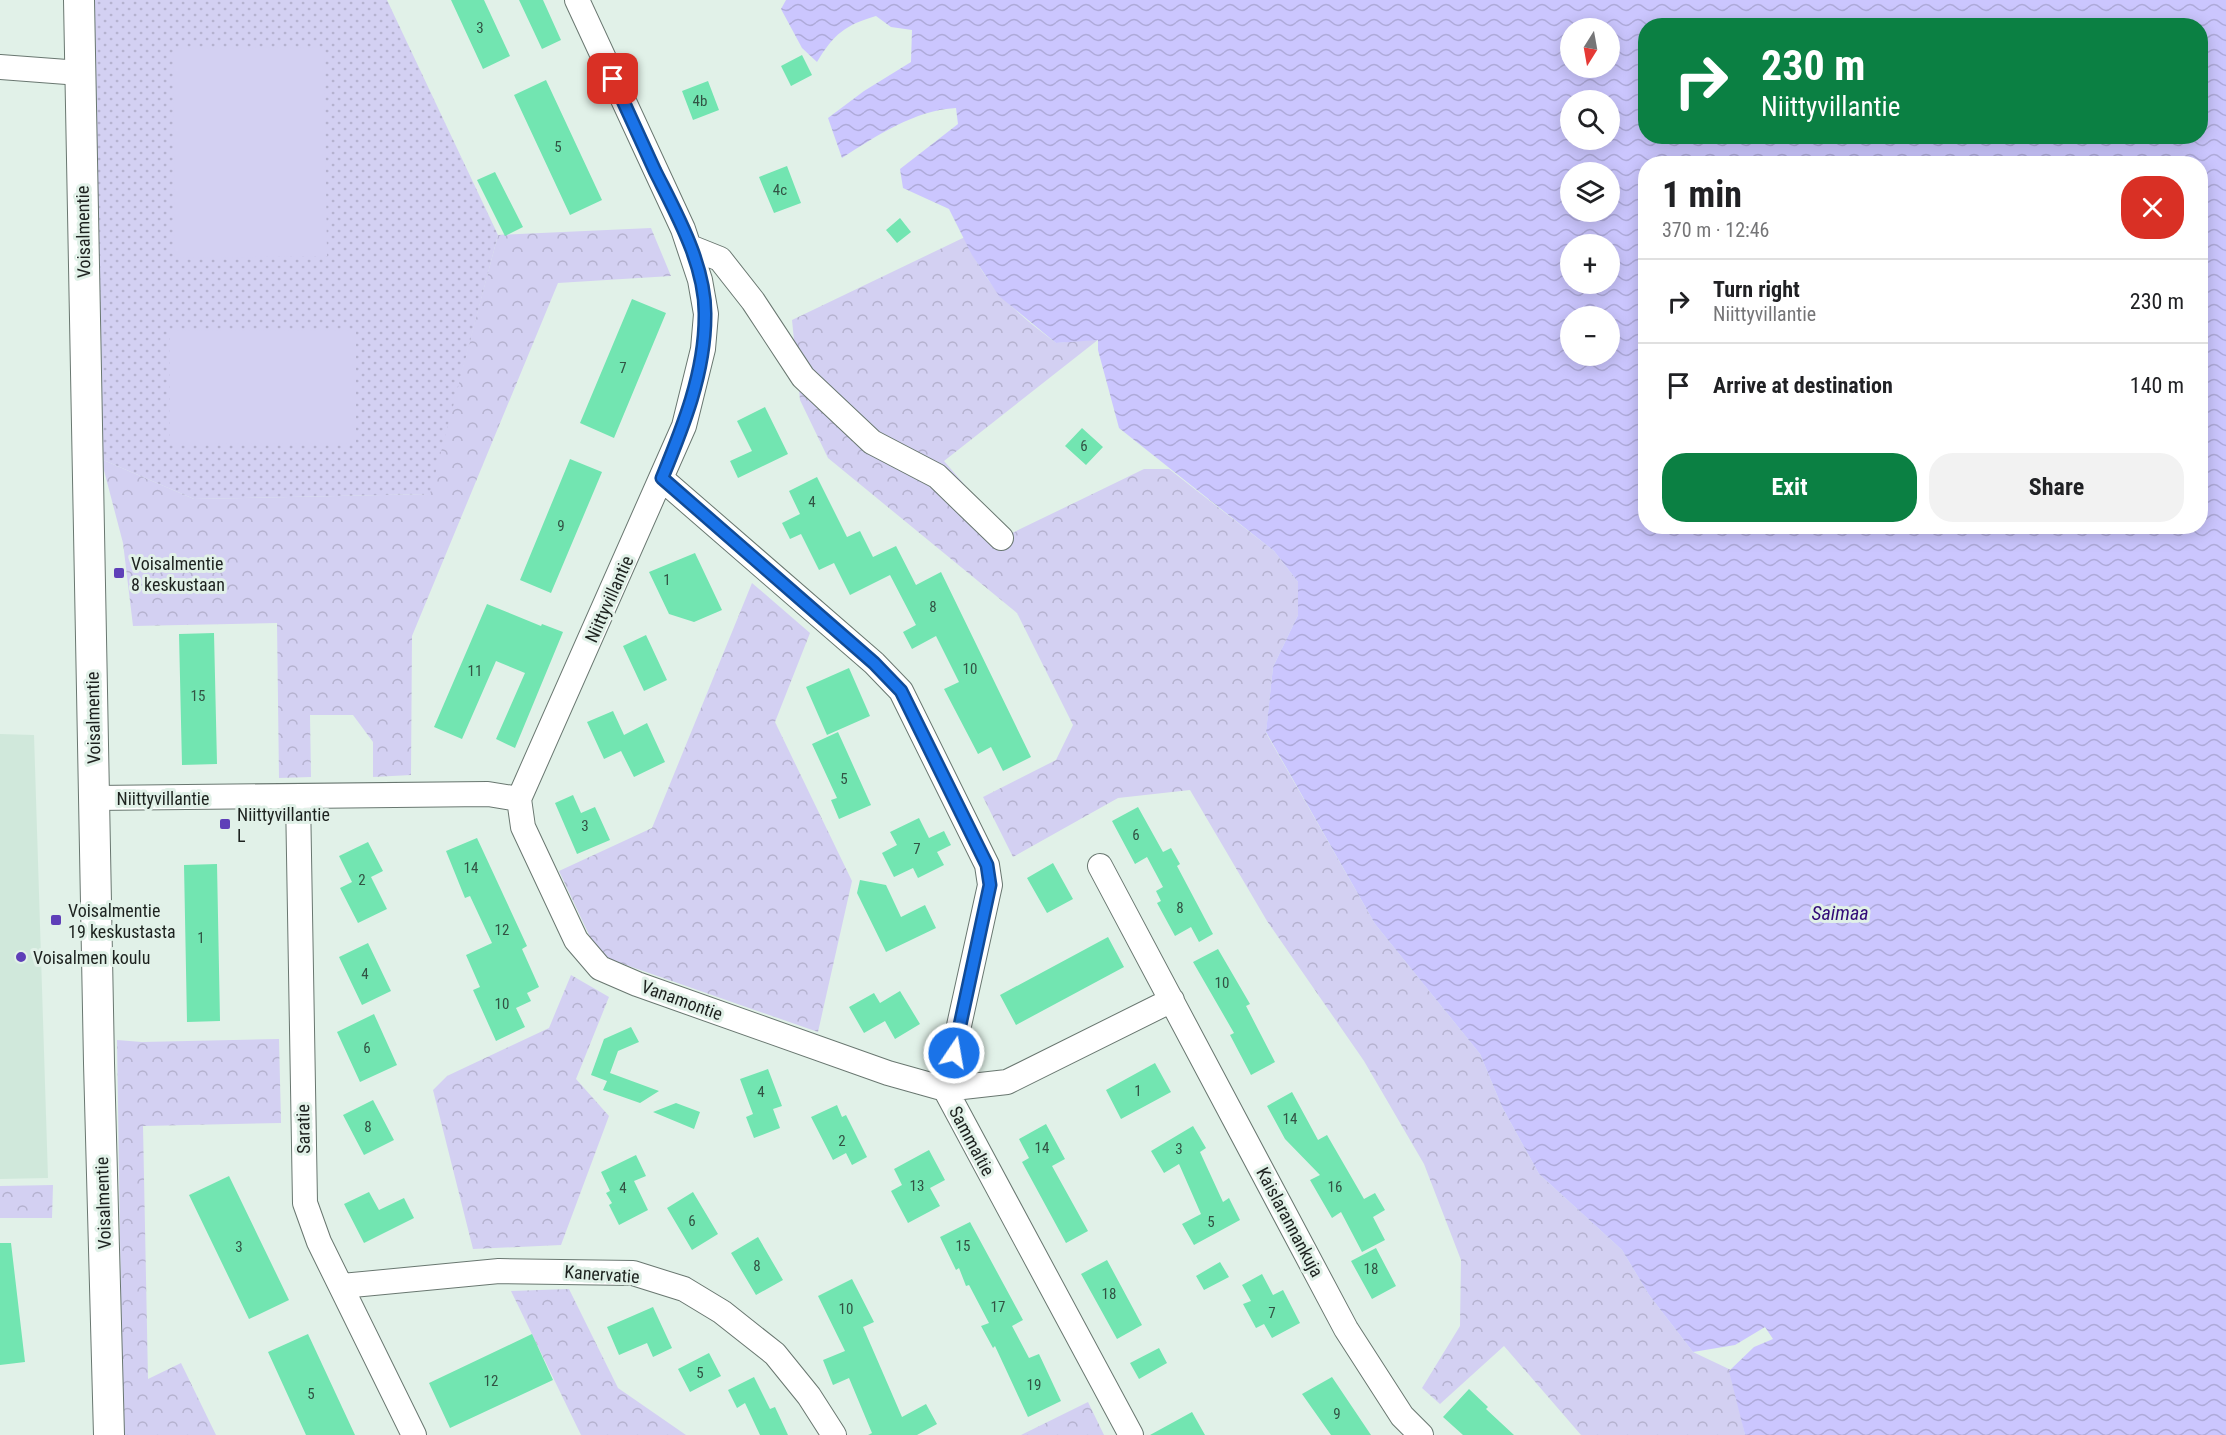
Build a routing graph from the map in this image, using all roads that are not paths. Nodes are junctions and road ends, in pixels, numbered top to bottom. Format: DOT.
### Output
graph roads {
  1 [pos="79,0"];
  2 [pos="577,0"];
  3 [pos="0,66"];
  4 [pos="80,73"];
  5 [pos="690,247"];
  6 [pos="662,478"];
  7 [pos="1001,538"];
  8 [pos="298,797"];
  9 [pos="94,798"];
  10 [pos="519,800"];
  11 [pos="1100,866"];
  12 [pos="1172,1000"];
  13 [pos="945,1089"];
  14 [pos="342,1286"];
  15 [pos="109,1435"];
  16 [pos="414,1435"];
  17 [pos="834,1435"];
  18 [pos="1131,1435"];
  19 [pos="1421,1435"];
  1 -- 4 [label="street, Voisalmentie"];
  2 -- 5 [label="street, Niittyvillantie"];
  3 -- 4 [label="street"];
  4 -- 9 [label="street, Voisalmentie"];
  5 -- 6 [label="street, Niittyvillantie"];
  5 -- 7 [label="street"];
  6 -- 10 [label="street, Niittyvillantie"];
  6 -- 13 [label="street, Sammaltie"];
  8 -- 9 [label="street, Niittyvillantie"];
  8 -- 10 [label="street, Niittyvillantie"];
  8 -- 14 [label="street, Saratie"];
  9 -- 15 [label="street, Voisalmentie"];
  10 -- 13 [label="street, Vanamontie"];
  11 -- 12 [label="street, Kaislarannankuja"];
  12 -- 13 [label="street"];
  12 -- 19 [label="street, Kaislarannankuja"];
  13 -- 18 [label="street, Sammaltie"];
  14 -- 16 [label="street, Saratie"];
  14 -- 17 [label="street, Kanervatie"];
}
